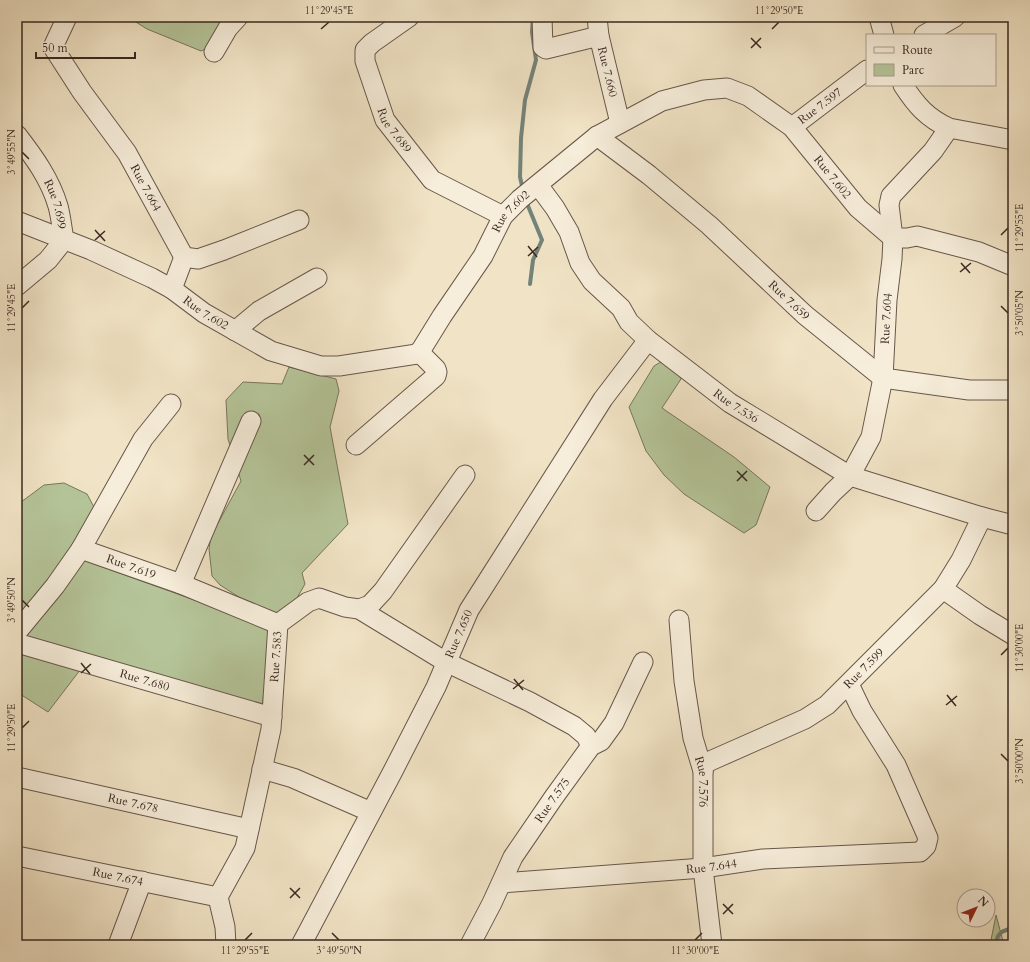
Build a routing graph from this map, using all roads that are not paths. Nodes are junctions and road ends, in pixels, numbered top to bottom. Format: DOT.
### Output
graph roads {
  1 [pos="67,17"];
  2 [pos="238,17"];
  3 [pos="409,17"];
  4 [pos="542,17"];
  5 [pos="597,17"];
  6 [pos="879,17"];
  7 [pos="955,17"];
  8 [pos="884,34"];
  9 [pos="926,34"];
  10 [pos="599,36"];
  11 [pos="214,52"];
  12 [pos="866,71"];
  13 [pos="904,86"];
  14 [pos="620,123"];
  15 [pos="792,127"];
  16 [pos="949,128"];
  17 [pos="17,136"];
  18 [pos="597,136"];
  19 [pos="1013,140"];
  20 [pos="538,185"];
  21 [pos="503,216"];
  22 [pos="299,220"];
  23 [pos="17,221"];
  24 [pos="893,238"];
  25 [pos="64,240"];
  26 [pos="184,257"];
  27 [pos="1013,266"];
  28 [pos="317,278"];
  29 [pos="17,286"];
  30 [pos="172,289"];
  31 [pos="235,331"];
  32 [pos="648,340"];
  33 [pos="419,352"];
  34 [pos="883,378"];
  35 [pos="1013,390"];
  36 [pos="171,404"];
  37 [pos="251,421"];
  38 [pos="356,445"];
  39 [pos="465,475"];
  40 [pos="850,476"];
  41 [pos="816,512"];
  42 [pos="982,518"];
  43 [pos="1013,525"];
  44 [pos="81,549"];
  45 [pos="181,584"];
  46 [pos="943,589"];
  47 [pos="359,610"];
  48 [pos="679,620"];
  49 [pos="278,624"];
  50 [pos="17,632"];
  51 [pos="1013,635"];
  52 [pos="17,643"];
  53 [pos="446,662"];
  54 [pos="643,662"];
  55 [pos="849,684"];
  56 [pos="272,717"];
  57 [pos="591,746"];
  58 [pos="262,769"];
  59 [pos="703,770"];
  60 [pos="17,777"];
  61 [pos="371,812"];
  62 [pos="249,829"];
  63 [pos="17,856"];
  64 [pos="703,868"];
  65 [pos="142,881"];
  66 [pos="502,883"];
  67 [pos="218,897"];
  68 [pos="118,945"];
  69 [pos="226,945"];
  70 [pos="301,945"];
  71 [pos="470,945"];
  72 [pos="712,945"];
  1 -- 26 [label="street, Rue 7.664"];
  2 -- 11 [label="street"];
  3 -- 21 [label="street, Rue 7.689"];
  4 -- 10 [label="street, Rue 7.660"];
  5 -- 10 [label="street"];
  6 -- 8 [label="street"];
  7 -- 9 [label="street"];
  10 -- 14 [label="street, Rue 7.660"];
  12 -- 15 [label="street, Rue 7.597"];
  13 -- 16 [label="street"];
  14 -- 15 [label="street, Rue 7.602"];
  14 -- 18 [label="street, Rue 7.602"];
  15 -- 24 [label="street, Rue 7.602"];
  16 -- 19 [label="street"];
  16 -- 24 [label="street, Rue 7.604"];
  17 -- 25 [label="street, Rue 7.699"];
  18 -- 20 [label="street, Rue 7.602"];
  18 -- 34 [label="street, Rue 7.659"];
  20 -- 21 [label="street, Rue 7.602"];
  20 -- 32 [label="street, Rue 7.536"];
  21 -- 33 [label="street, Rue 7.602"];
  22 -- 26 [label="street"];
  23 -- 25 [label="street, Rue 7.602"];
  24 -- 27 [label="street"];
  24 -- 34 [label="street, Rue 7.604"];
  25 -- 29 [label="street, Rue 7.699"];
  25 -- 30 [label="street, Rue 7.602"];
  26 -- 30 [label="street"];
  28 -- 31 [label="street"];
  30 -- 31 [label="street, Rue 7.602"];
  31 -- 33 [label="street, Rue 7.602"];
  32 -- 40 [label="street, Rue 7.536"];
  32 -- 53 [label="street, Rue 7.650"];
  33 -- 38 [label="street"];
  34 -- 35 [label="street"];
  34 -- 40 [label="street, Rue 7.604"];
  36 -- 44 [label="street"];
  37 -- 45 [label="street"];
  39 -- 47 [label="street"];
  40 -- 41 [label="street, Rue 7.604"];
  40 -- 42 [label="street, Rue 7.536"];
  42 -- 43 [label="street, Rue 7.536"];
  42 -- 46 [label="street, Rue 7.599"];
  44 -- 45 [label="street, Rue 7.619"];
  44 -- 50 [label="street"];
  45 -- 49 [label="street, Rue 7.619"];
  46 -- 51 [label="street"];
  46 -- 55 [label="street, Rue 7.599"];
  47 -- 49 [label="street, Rue 7.583"];
  47 -- 53 [label="street, Rue 7.583"];
  48 -- 59 [label="street, Rue 7.576"];
  49 -- 56 [label="street, Rue 7.583"];
  52 -- 56 [label="street, Rue 7.680"];
  53 -- 57 [label="street, Rue 7.583"];
  53 -- 61 [label="street, Rue 7.650"];
  54 -- 57 [label="street, Rue 7.575"];
  55 -- 59 [label="street, Rue 7.599"];
  55 -- 64 [label="street, Rue 7.644"];
  56 -- 58 [label="street, Rue 7.583"];
  57 -- 66 [label="street, Rue 7.575"];
  58 -- 61 [label="street"];
  58 -- 62 [label="street, Rue 7.583"];
  59 -- 64 [label="street, Rue 7.576"];
  60 -- 62 [label="street, Rue 7.678"];
  61 -- 70 [label="street, Rue 7.650"];
  62 -- 67 [label="street, Rue 7.583"];
  63 -- 65 [label="street, Rue 7.674"];
  64 -- 66 [label="street, Rue 7.644"];
  64 -- 72 [label="street, Rue 7.576"];
  65 -- 67 [label="street, Rue 7.674"];
  65 -- 68 [label="street"];
  66 -- 71 [label="street, Rue 7.575"];
  67 -- 69 [label="street"];
}
